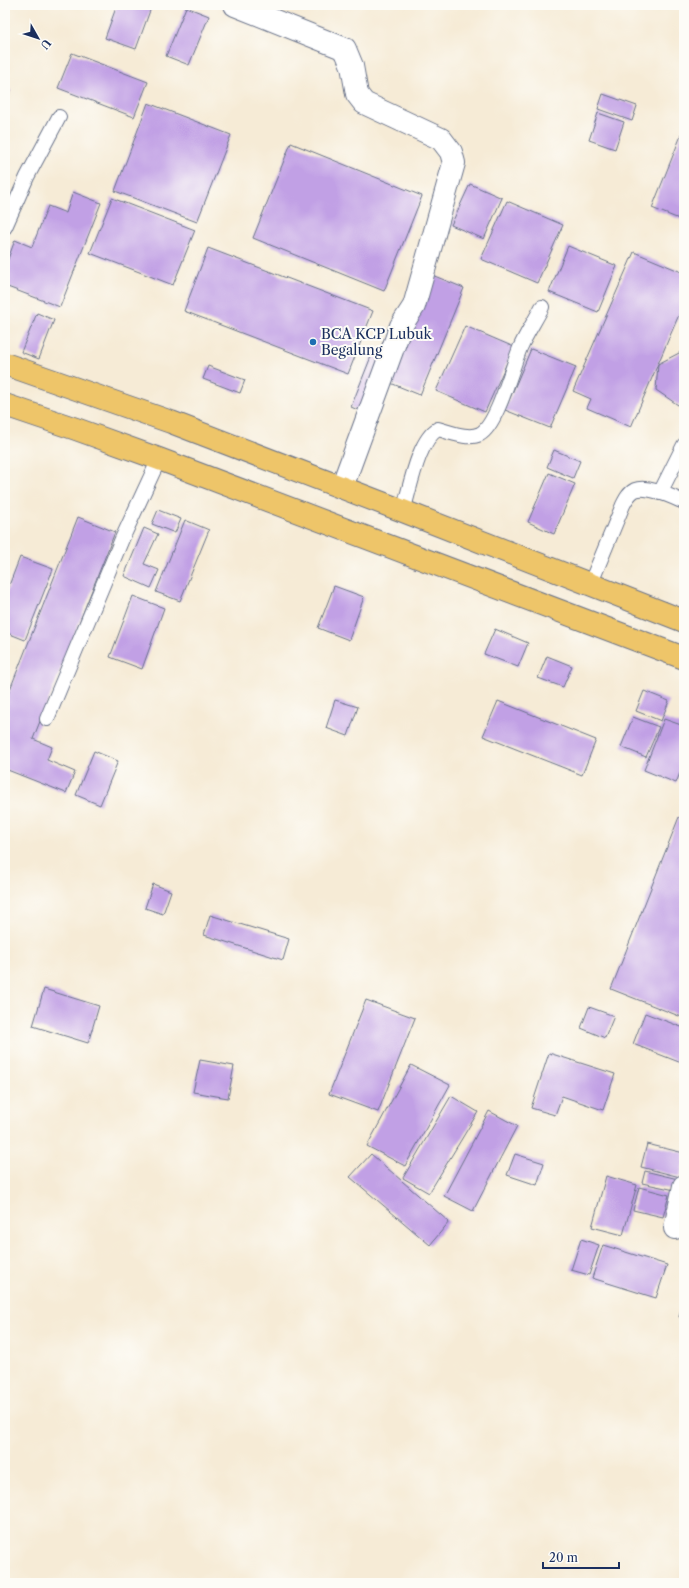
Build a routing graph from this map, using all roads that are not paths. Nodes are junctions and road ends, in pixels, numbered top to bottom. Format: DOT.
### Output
graph roads {
  1 [pos="235,5"];
  2 [pos="59,117"];
  3 [pos="5,227"];
  4 [pos="542,307"];
  5 [pos="8,365"];
  6 [pos="5,405"];
  7 [pos="684,445"];
  8 [pos="159,459"];
  9 [pos="342,487"];
  10 [pos="660,493"];
  11 [pos="684,502"];
  12 [pos="403,511"];
  13 [pos="590,584"];
  14 [pos="684,621"];
  15 [pos="684,658"];
  16 [pos="47,719"];
  17 [pos="684,1186"];
  18 [pos="675,1228"];
  1 -- 9 [label="street"];
  2 -- 3 [label="lane"];
  4 -- 12 [label="lane"];
  5 -- 9 [label="highway"];
  6 -- 8 [label="highway"];
  7 -- 10 [label="lane"];
  8 -- 15 [label="highway"];
  8 -- 16 [label="lane"];
  9 -- 12 [label="highway"];
  10 -- 11 [label="lane"];
  10 -- 13 [label="lane"];
  12 -- 13 [label="highway"];
  13 -- 14 [label="highway"];
  17 -- 18 [label="street"];
}
